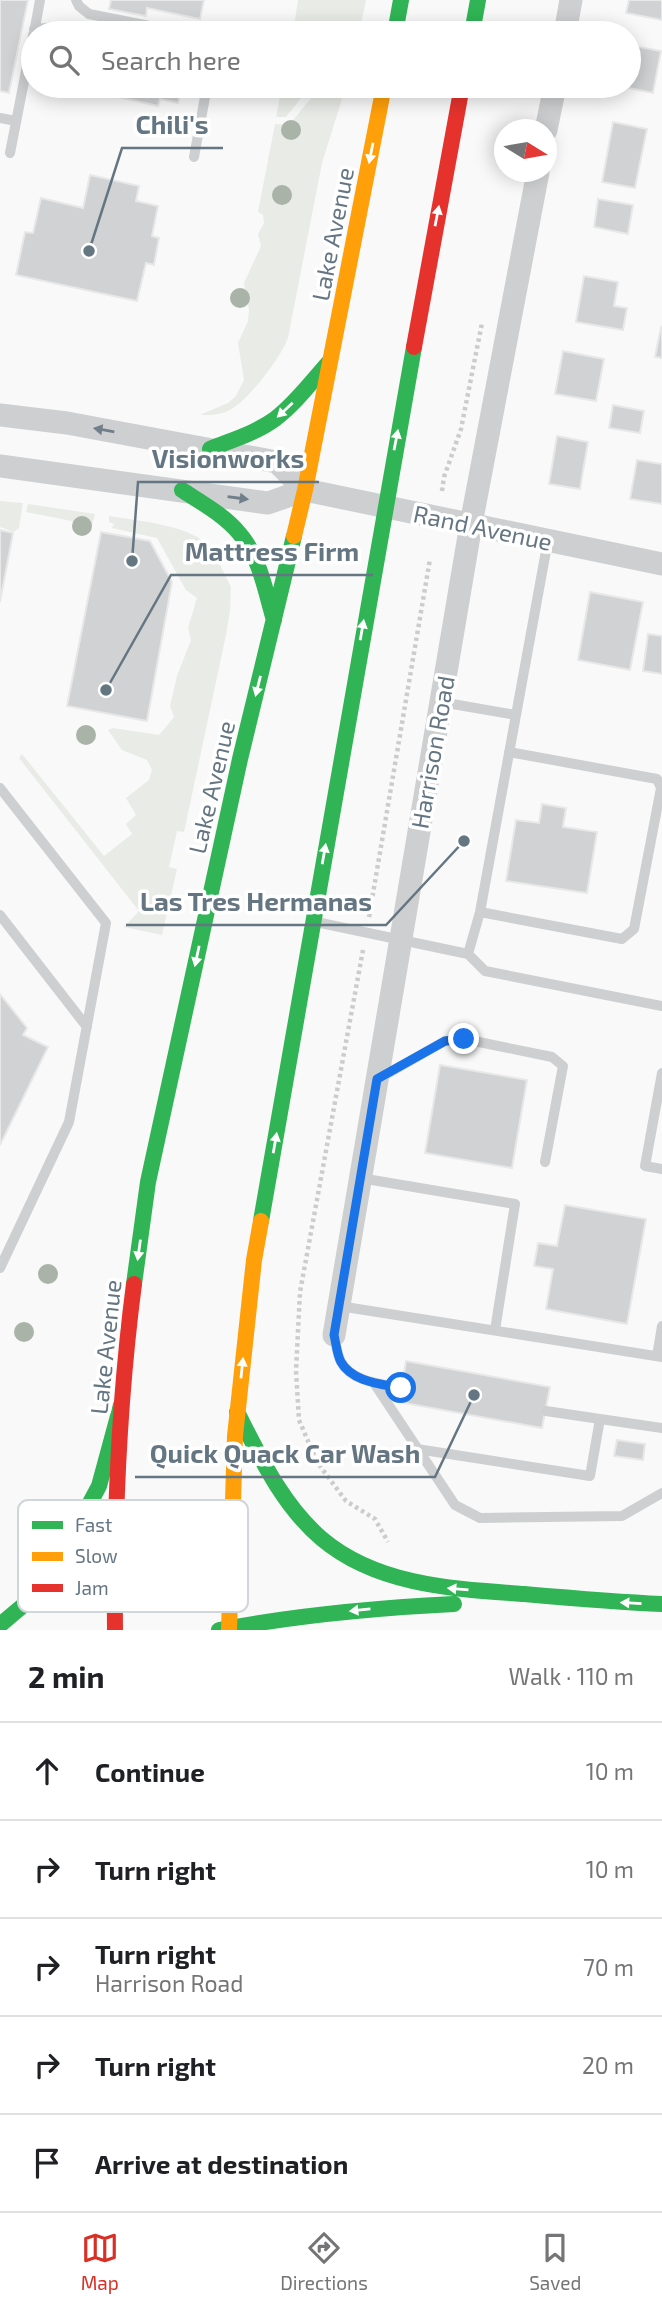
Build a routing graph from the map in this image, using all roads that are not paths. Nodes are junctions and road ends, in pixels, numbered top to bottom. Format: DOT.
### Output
graph roads {
  1 [pos="40,0"];
  2 [pos="76,0"];
  3 [pos="401,0"];
  4 [pos="478,0"];
  5 [pos="571,0"];
  6 [pos="36,21"];
  7 [pos="124,21"];
  8 [pos="397,21"];
  9 [pos="474,21"];
  10 [pos="567,21"];
  11 [pos="21,96"];
  12 [pos="205,98"];
  13 [pos="382,98"];
  14 [pos="460,98"];
  15 [pos="553,98"];
  16 [pos="0,118"];
  17 [pos="548,119"];
  18 [pos="16,121"];
  19 [pos="10,153"];
  20 [pos="194,157"];
  21 [pos="536,182"];
  22 [pos="331,360"];
  23 [pos="0,415"];
  24 [pos="210,449"];
  25 [pos="0,466"];
  26 [pos="305,489"];
  27 [pos="182,490"];
  28 [pos="384,507"];
  29 [pos="471,524"];
  30 [pos="548,540"];
  31 [pos="662,564"];
  32 [pos="274,620"];
  33 [pos="441,702"];
  34 [pos="516,715"];
  35 [pos="509,752"];
  36 [pos="0,788"];
  37 [pos="480,912"];
  38 [pos="0,915"];
  39 [pos="313,922"];
  40 [pos="400,940"];
  41 [pos="468,954"];
  42 [pos="662,1006"];
  43 [pos="87,1027"];
  44 [pos="662,1073"];
  45 [pos="377,1079"];
  46 [pos="545,1162"];
  47 [pos="662,1169"];
  48 [pos="360,1178"];
  49 [pos="0,1268"];
  50 [pos="339,1306"];
  51 [pos="662,1326"];
  52 [pos="495,1330"];
  53 [pos="334,1335"];
  54 [pos="659,1357"];
  55 [pos="374,1383"];
  56 [pos="401,1388"];
  57 [pos="121,1405"];
  58 [pos="546,1411"];
  59 [pos="237,1412"];
  60 [pos="600,1419"];
  61 [pos="662,1429"];
  62 [pos="417,1449"];
  63 [pos="662,1493"];
  64 [pos="92,1500"];
  65 [pos="116,1500"];
  66 [pos="233,1500"];
  67 [pos="599,1601"];
  68 [pos="662,1604"];
  69 [pos="18,1610"];
  70 [pos="115,1612"];
  71 [pos="0,1626"];
  72 [pos="226,1629"];
  73 [pos="115,1630"];
  1 -- 6 [label="lane"];
  2 -- 7 [label="lane"];
  3 -- 8 [label="main road"];
  4 -- 9 [label="main road"];
  5 -- 10 [label="street"];
  11 -- 18 [label="lane"];
  12 -- 20 [label="lane"];
  13 -- 22 [label="main road, Lake Avenue, one-way"];
  28 -- 14 [label="main road, one-way"];
  15 -- 17 [label="street"];
  16 -- 18 [label="lane"];
  18 -- 19 [label="lane"];
  21 -- 29 [label="street, Harrison Road"];
  22 -- 24 [label="main road, one-way"];
  22 -- 26 [label="main road, Lake Avenue"];
  24 -- 23 [label="street, one-way"];
  24 -- 26 [label="street"];
  25 -- 27 [label="street"];
  27 -- 26 [label="street, one-way"];
  26 -- 28 [label="street, Rand Avenue"];
  26 -- 32 [label="main road, Lake Avenue"];
  27 -- 32 [label="main road"];
  28 -- 29 [label="street, Rand Avenue"];
  39 -- 28 [label="main road, one-way"];
  29 -- 30 [label="street, Rand Avenue"];
  29 -- 33 [label="street, Harrison Road"];
  30 -- 31 [label="street, Rand Avenue"];
  30 -- 34 [label="lane"];
  32 -- 57 [label="main road, Lake Avenue, one-way"];
  33 -- 34 [label="lane"];
  33 -- 40 [label="street, Harrison Road"];
  34 -- 35 [label="lane"];
  35 -- 37 [label="lane"];
  35 -- 37 [label="lane"];
  36 -- 43 [label="lane"];
  37 -- 41 [label="lane"];
  38 -- 43 [label="lane"];
  39 -- 40 [label="lane"];
  59 -- 39 [label="main road, one-way"];
  40 -- 41 [label="lane"];
  40 -- 45 [label="street, Harrison Road"];
  41 -- 42 [label="lane"];
  43 -- 49 [label="lane"];
  44 -- 47 [label="lane"];
  45 -- 46 [label="lane"];
  45 -- 48 [label="street, Harrison Road"];
  48 -- 50 [label="street, Harrison Road"];
  48 -- 52 [label="lane"];
  50 -- 52 [label="lane"];
  50 -- 53 [label="street, Harrison Road"];
  51 -- 54 [label="lane"];
  52 -- 54 [label="lane"];
  53 -- 55 [label="lane"];
  55 -- 56 [label="lane"];
  55 -- 62 [label="lane"];
  57 -- 64 [label="main road"];
  57 -- 65 [label="main road, Lake Avenue"];
  58 -- 60 [label="lane"];
  59 -- 66 [label="main road"];
  67 -- 59 [label="main road, one-way"];
  60 -- 61 [label="lane"];
  60 -- 62 [label="lane"];
  62 -- 63 [label="lane"];
  68 -- 67 [label="main road, one-way"];
  67 -- 72 [label="main road, one-way"];
  69 -- 71 [label="main road"];
  70 -- 73 [label="main road, Lake Avenue"];
}
